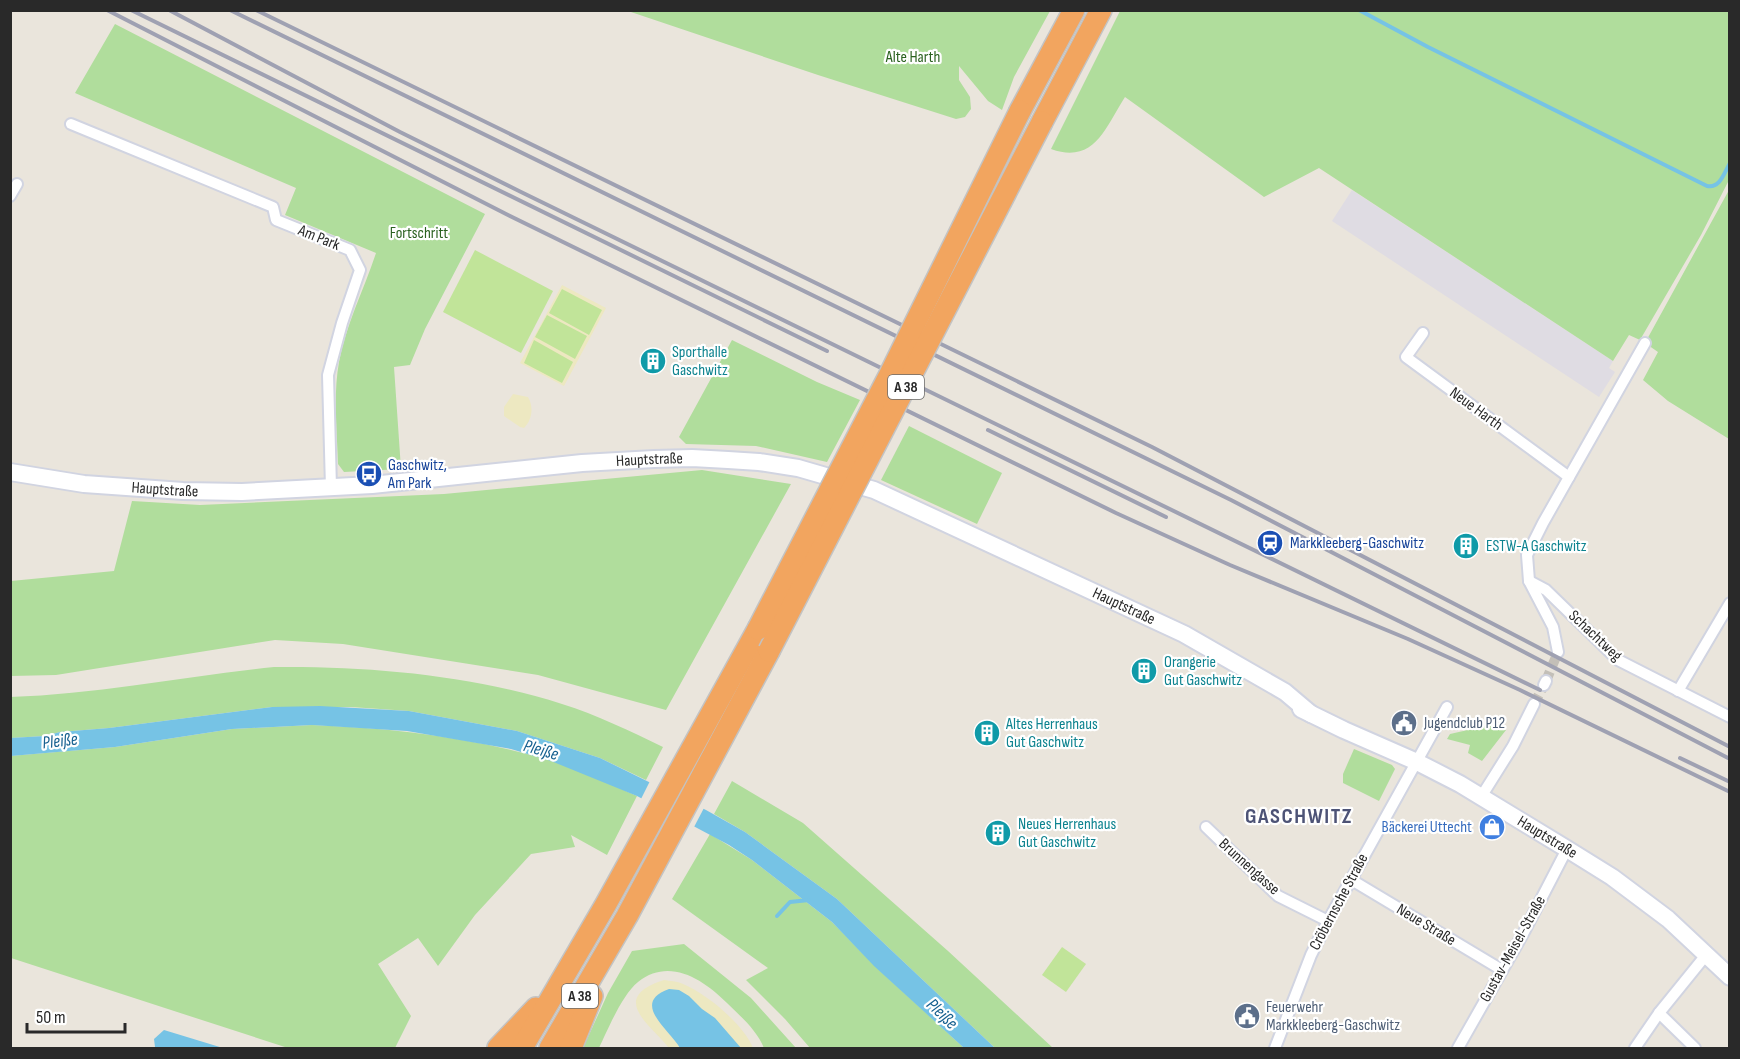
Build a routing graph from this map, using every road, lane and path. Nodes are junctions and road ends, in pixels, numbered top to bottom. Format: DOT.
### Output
graph roads {
  1 [pos="1074,10"];
  2 [pos="1101,10"];
  3 [pos="71,124"];
  4 [pos="17,184"];
  5 [pos="10,196"];
  6 [pos="1423,333"];
  7 [pos="1645,343"];
  8 [pos="10,472"];
  9 [pos="1569,477"];
  10 [pos="331,488"];
  11 [pos="1528,581"];
  12 [pos="1730,603"];
  13 [pos="1558,652"];
  14 [pos="1678,691"];
  15 [pos="1534,704"];
  16 [pos="1447,707"];
  17 [pos="1730,717"];
  18 [pos="1417,762"];
  19 [pos="1481,797"];
  20 [pos="1206,827"];
  21 [pos="1567,849"];
  22 [pos="1350,879"];
  23 [pos="1328,921"];
  24 [pos="610,944"];
  25 [pos="1706,955"];
  26 [pos="1502,970"];
  27 [pos="1730,977"];
  28 [pos="560,985"];
  29 [pos="1659,1013"];
  30 [pos="498,1048"];
  31 [pos="522,1048"];
  32 [pos="550,1048"];
  33 [pos="571,1048"];
  34 [pos="1275,1048"];
  35 [pos="1458,1048"];
  36 [pos="1635,1048"];
  37 [pos="1695,1048"];
  1 -- 28 [label="highway, A 38, bridge"];
  2 -- 24 [label="highway, A 38, bridge"];
  3 -- 10 [label="street, Am Park"];
  4 -- 5 [label="street"];
  6 -- 9 [label="street, Neue Harth"];
  7 -- 9 [label="street"];
  8 -- 10 [label="main road, Hauptstraße"];
  9 -- 11 [label="street"];
  10 -- 18 [label="main road, Hauptstraße"];
  11 -- 13 [label="street"];
  11 -- 14 [label="street, Schachtweg"];
  12 -- 14 [label="street"];
  14 -- 17 [label="street, Schachtweg"];
  15 -- 19 [label="street"];
  16 -- 18 [label="street, Cröbernsche Straße"];
  18 -- 19 [label="main road, Hauptstraße"];
  18 -- 22 [label="street, Cröbernsche Straße"];
  19 -- 21 [label="main road, Hauptstraße"];
  20 -- 23 [label="street, Brunnengasse"];
  21 -- 25 [label="main road, Hauptstraße"];
  21 -- 26 [label="street, Gustav-Meisel-Straße"];
  22 -- 23 [label="street, Cröbernsche Straße"];
  22 -- 26 [label="street, Neue Straße"];
  23 -- 34 [label="street, Cröbernsche Straße"];
  24 -- 32 [label="highway, A 38"];
  24 -- 33 [label="highway"];
  25 -- 27 [label="main road, Hauptstraße"];
  25 -- 29 [label="street"];
  26 -- 35 [label="street, Gustav-Meisel-Straße"];
  28 -- 30 [label="highway"];
  28 -- 31 [label="highway, A 38"];
  29 -- 36 [label="street"];
  29 -- 37 [label="street"];
}
